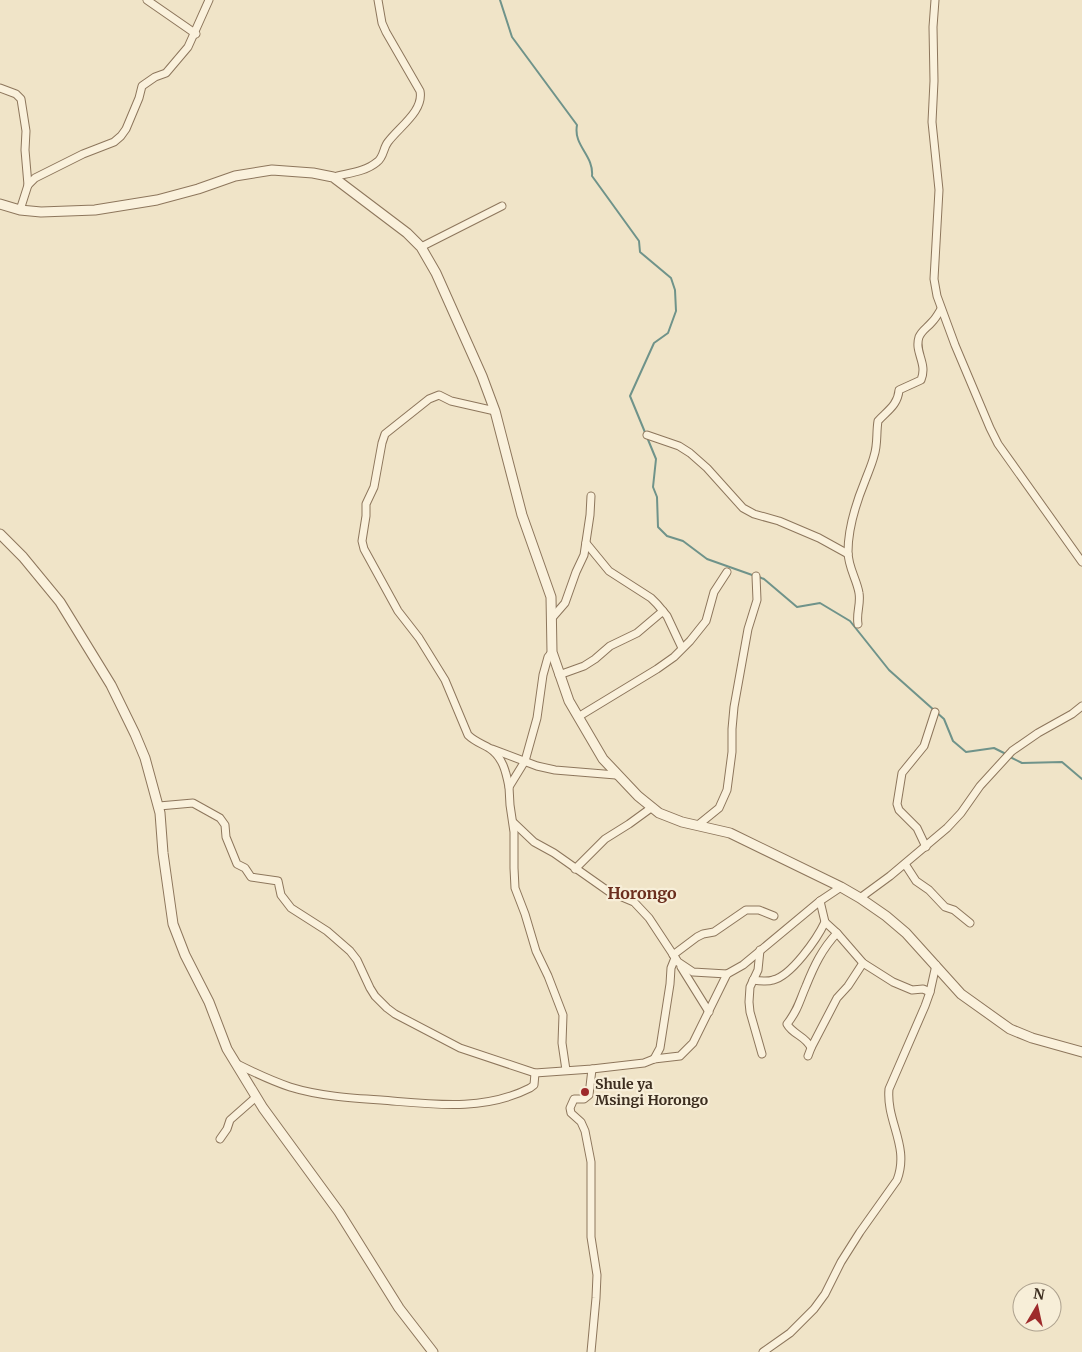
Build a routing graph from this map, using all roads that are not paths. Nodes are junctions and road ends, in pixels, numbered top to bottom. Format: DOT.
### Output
graph roads {
  1 [pos="147,0"];
  2 [pos="209,0"];
  3 [pos="378,0"];
  4 [pos="935,0"];
  5 [pos="196,34"];
  6 [pos="0,88"];
  7 [pos="333,177"];
  8 [pos="28,185"];
  9 [pos="0,204"];
  10 [pos="502,206"];
  11 [pos="20,210"];
  12 [pos="421,247"];
  13 [pos="942,309"];
  14 [pos="495,411"];
  15 [pos="647,434"];
  16 [pos="591,496"];
  17 [pos="0,534"];
  18 [pos="586,543"];
  19 [pos="848,554"];
  20 [pos="1082,562"];
  21 [pos="727,572"];
  22 [pos="756,576"];
  23 [pos="663,611"];
  24 [pos="552,618"];
  25 [pos="858,624"];
  26 [pos="682,648"];
  27 [pos="552,652"];
  28 [pos="559,675"];
  29 [pos="1082,706"];
  30 [pos="936,712"];
  31 [pos="578,717"];
  32 [pos="490,749"];
  33 [pos="525,761"];
  34 [pos="616,775"];
  35 [pos="509,787"];
  36 [pos="159,806"];
  37 [pos="651,808"];
  38 [pos="514,823"];
  39 [pos="698,825"];
  40 [pos="926,847"];
  41 [pos="905,864"];
  42 [pos="575,869"];
  43 [pos="841,887"];
  44 [pos="860,898"];
  45 [pos="820,901"];
  46 [pos="774,916"];
  47 [pos="825,922"];
  48 [pos="970,923"];
  49 [pos="837,933"];
  50 [pos="760,950"];
  51 [pos="676,959"];
  52 [pos="863,963"];
  53 [pos="936,965"];
  54 [pos="727,974"];
  55 [pos="753,980"];
  56 [pos="930,992"];
  57 [pos="709,1012"];
  58 [pos="811,1048"];
  59 [pos="1082,1052"];
  60 [pos="762,1054"];
  61 [pos="808,1056"];
  62 [pos="654,1059"];
  63 [pos="237,1064"];
  64 [pos="592,1069"];
  65 [pos="566,1070"];
  66 [pos="535,1073"];
  67 [pos="256,1097"];
  68 [pos="220,1139"];
  69 [pos="433,1352"];
  70 [pos="592,1352"];
  71 [pos="763,1352"];
  1 -- 5 [label="street"];
  2 -- 5 [label="street"];
  3 -- 7 [label="street"];
  4 -- 13 [label="street"];
  5 -- 8 [label="street"];
  6 -- 8 [label="street"];
  7 -- 11 [label="street"];
  7 -- 12 [label="street"];
  8 -- 11 [label="street"];
  9 -- 11 [label="street"];
  10 -- 12 [label="street"];
  12 -- 14 [label="street"];
  13 -- 19 [label="street"];
  13 -- 20 [label="street"];
  14 -- 24 [label="street"];
  14 -- 32 [label="street"];
  15 -- 19 [label="street"];
  16 -- 18 [label="street"];
  17 -- 36 [label="street"];
  18 -- 23 [label="street"];
  18 -- 24 [label="street"];
  19 -- 25 [label="street"];
  21 -- 26 [label="street"];
  22 -- 39 [label="street"];
  23 -- 26 [label="street"];
  23 -- 28 [label="street"];
  24 -- 27 [label="street"];
  26 -- 31 [label="street"];
  27 -- 28 [label="street"];
  27 -- 33 [label="street"];
  28 -- 31 [label="street"];
  29 -- 40 [label="street"];
  30 -- 40 [label="street"];
  31 -- 34 [label="street"];
  32 -- 33 [label="street"];
  32 -- 35 [label="street"];
  33 -- 34 [label="street"];
  33 -- 35 [label="street"];
  34 -- 37 [label="street"];
  35 -- 38 [label="street"];
  36 -- 63 [label="street"];
  36 -- 66 [label="street"];
  37 -- 39 [label="street"];
  37 -- 42 [label="street"];
  38 -- 42 [label="street"];
  38 -- 65 [label="street"];
  39 -- 43 [label="street"];
  40 -- 41 [label="street"];
  41 -- 44 [label="street"];
  41 -- 48 [label="street"];
  42 -- 51 [label="street"];
  43 -- 44 [label="street"];
  43 -- 45 [label="street"];
  44 -- 53 [label="street"];
  45 -- 47 [label="street"];
  45 -- 50 [label="street"];
  46 -- 51 [label="street"];
  47 -- 49 [label="street"];
  47 -- 55 [label="street"];
  49 -- 52 [label="street"];
  49 -- 58 [label="street"];
  50 -- 54 [label="street"];
  50 -- 55 [label="street"];
  51 -- 54 [label="street"];
  51 -- 57 [label="street"];
  51 -- 62 [label="street"];
  52 -- 56 [label="street"];
  52 -- 58 [label="street"];
  53 -- 56 [label="street"];
  53 -- 59 [label="street"];
  54 -- 57 [label="street"];
  55 -- 60 [label="street"];
  56 -- 71 [label="street"];
  57 -- 62 [label="street"];
  58 -- 61 [label="street"];
  62 -- 64 [label="street"];
  63 -- 66 [label="street"];
  63 -- 67 [label="street"];
  64 -- 65 [label="street"];
  64 -- 70 [label="street"];
  65 -- 66 [label="street"];
  67 -- 68 [label="street"];
  67 -- 69 [label="street"];
}
